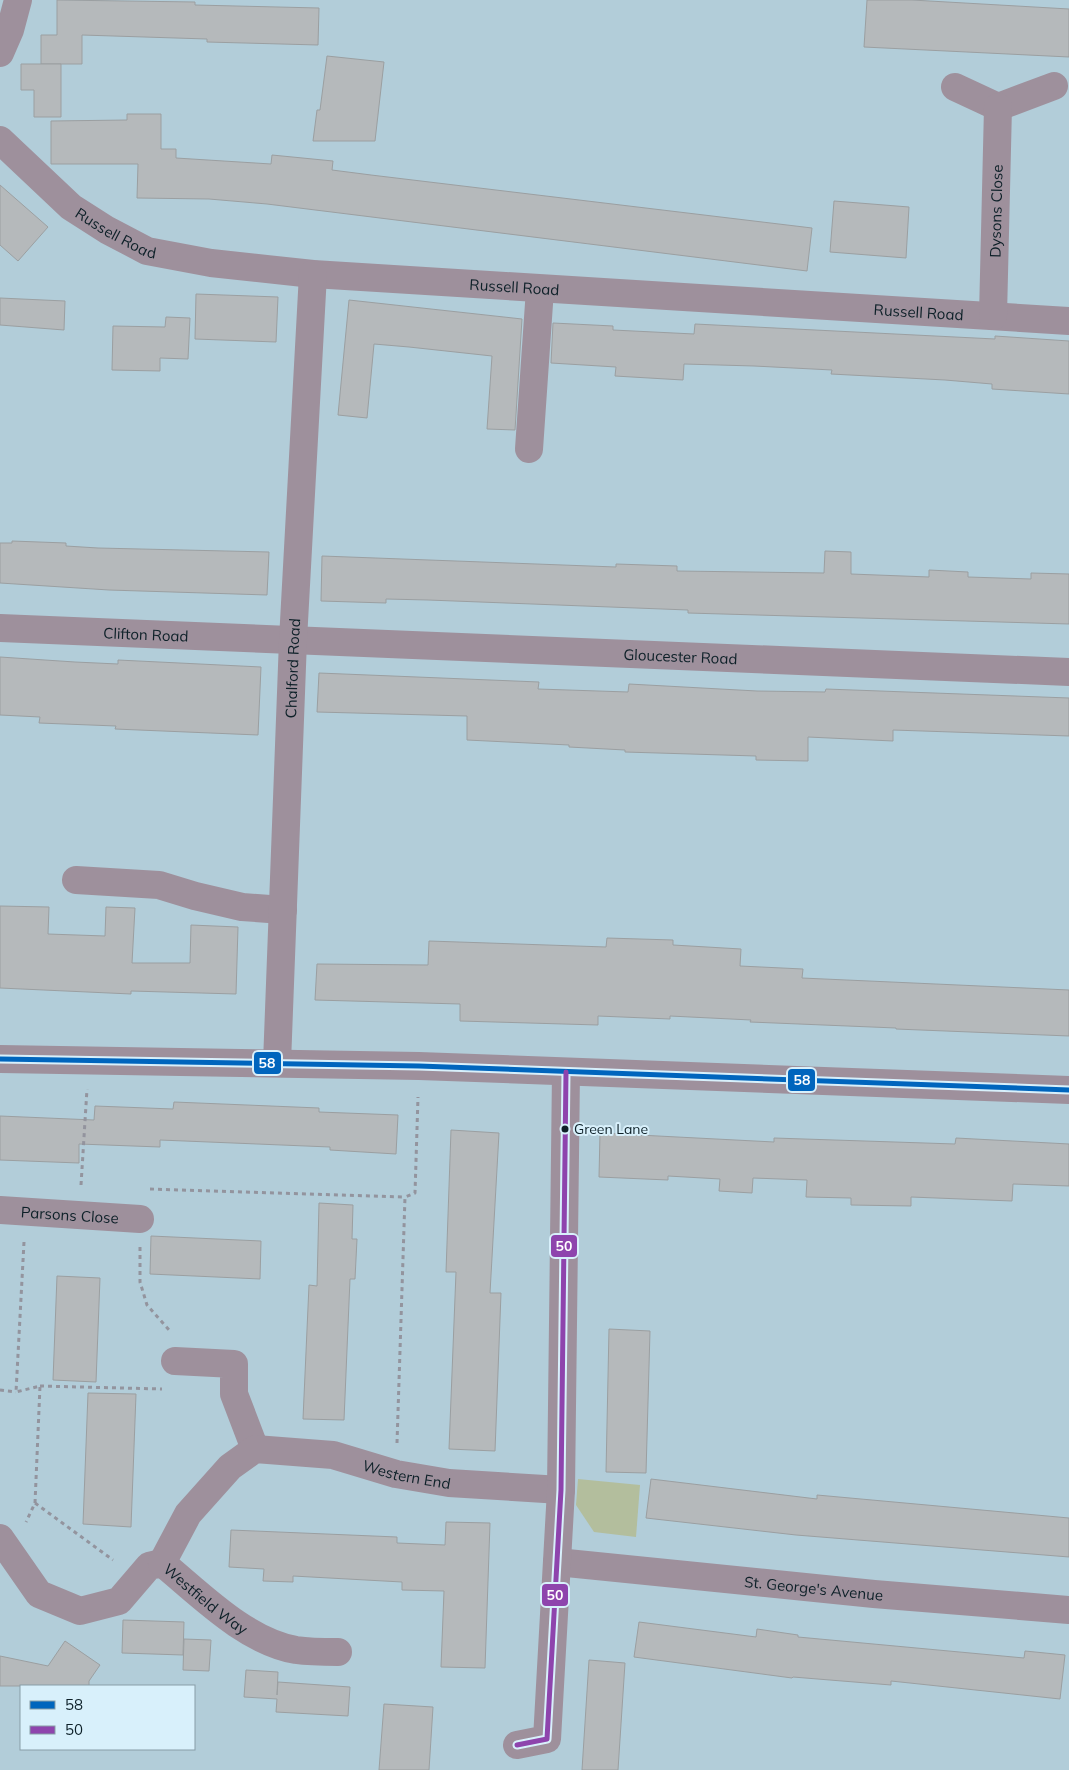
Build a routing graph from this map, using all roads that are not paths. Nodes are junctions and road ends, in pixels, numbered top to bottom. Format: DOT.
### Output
graph roads {
  1 [pos="18,0"];
  2 [pos="0,53"];
  3 [pos="1054,86"];
  4 [pos="955,87"];
  5 [pos="998,107"];
  6 [pos="0,140"];
  7 [pos="313,274"];
  8 [pos="540,289"];
  9 [pos="993,316"];
  10 [pos="1069,321"];
  11 [pos="529,449"];
  12 [pos="0,628"];
  13 [pos="293,640"];
  14 [pos="1069,672"];
  15 [pos="76,880"];
  16 [pos="283,910"];
  17 [pos="0,1059"];
  18 [pos="277,1064"];
  19 [pos="566,1072"];
  20 [pos="1069,1090"];
  21 [pos="13,1211"];
  22 [pos="140,1219"];
  23 [pos="176,1361"];
  24 [pos="255,1449"];
  25 [pos="561,1490"];
  26 [pos="0,1538"];
  27 [pos="557,1562"];
  28 [pos="162,1563"];
  29 [pos="1069,1610"];
  30 [pos="338,1652"];
  31 [pos="517,1745"];
  1 -- 2 [label="street"];
  3 -- 5 [label="street"];
  4 -- 5 [label="street"];
  5 -- 9 [label="street, Dysons Close"];
  6 -- 7 [label="street, Russell Road"];
  7 -- 8 [label="street, Russell Road"];
  7 -- 13 [label="street, Chalford Road"];
  8 -- 9 [label="street, Russell Road"];
  8 -- 11 [label="street"];
  9 -- 10 [label="street, Russell Road"];
  12 -- 13 [label="street, Clifton Road"];
  13 -- 14 [label="street, Gloucester Road"];
  13 -- 16 [label="street, Chalford Road"];
  15 -- 16 [label="street"];
  16 -- 18 [label="street, Chalford Road"];
  17 -- 18 [label="street"];
  18 -- 19 [label="street"];
  19 -- 20 [label="street"];
  19 -- 25 [label="street"];
  21 -- 22 [label="street, Parsons Close"];
  23 -- 24 [label="street"];
  24 -- 25 [label="street, Western End"];
  24 -- 28 [label="street"];
  25 -- 27 [label="street"];
  26 -- 28 [label="street, Westfield Way"];
  27 -- 29 [label="street, St. George's Avenue"];
  27 -- 31 [label="street"];
  28 -- 30 [label="street, Westfield Way"];
}
